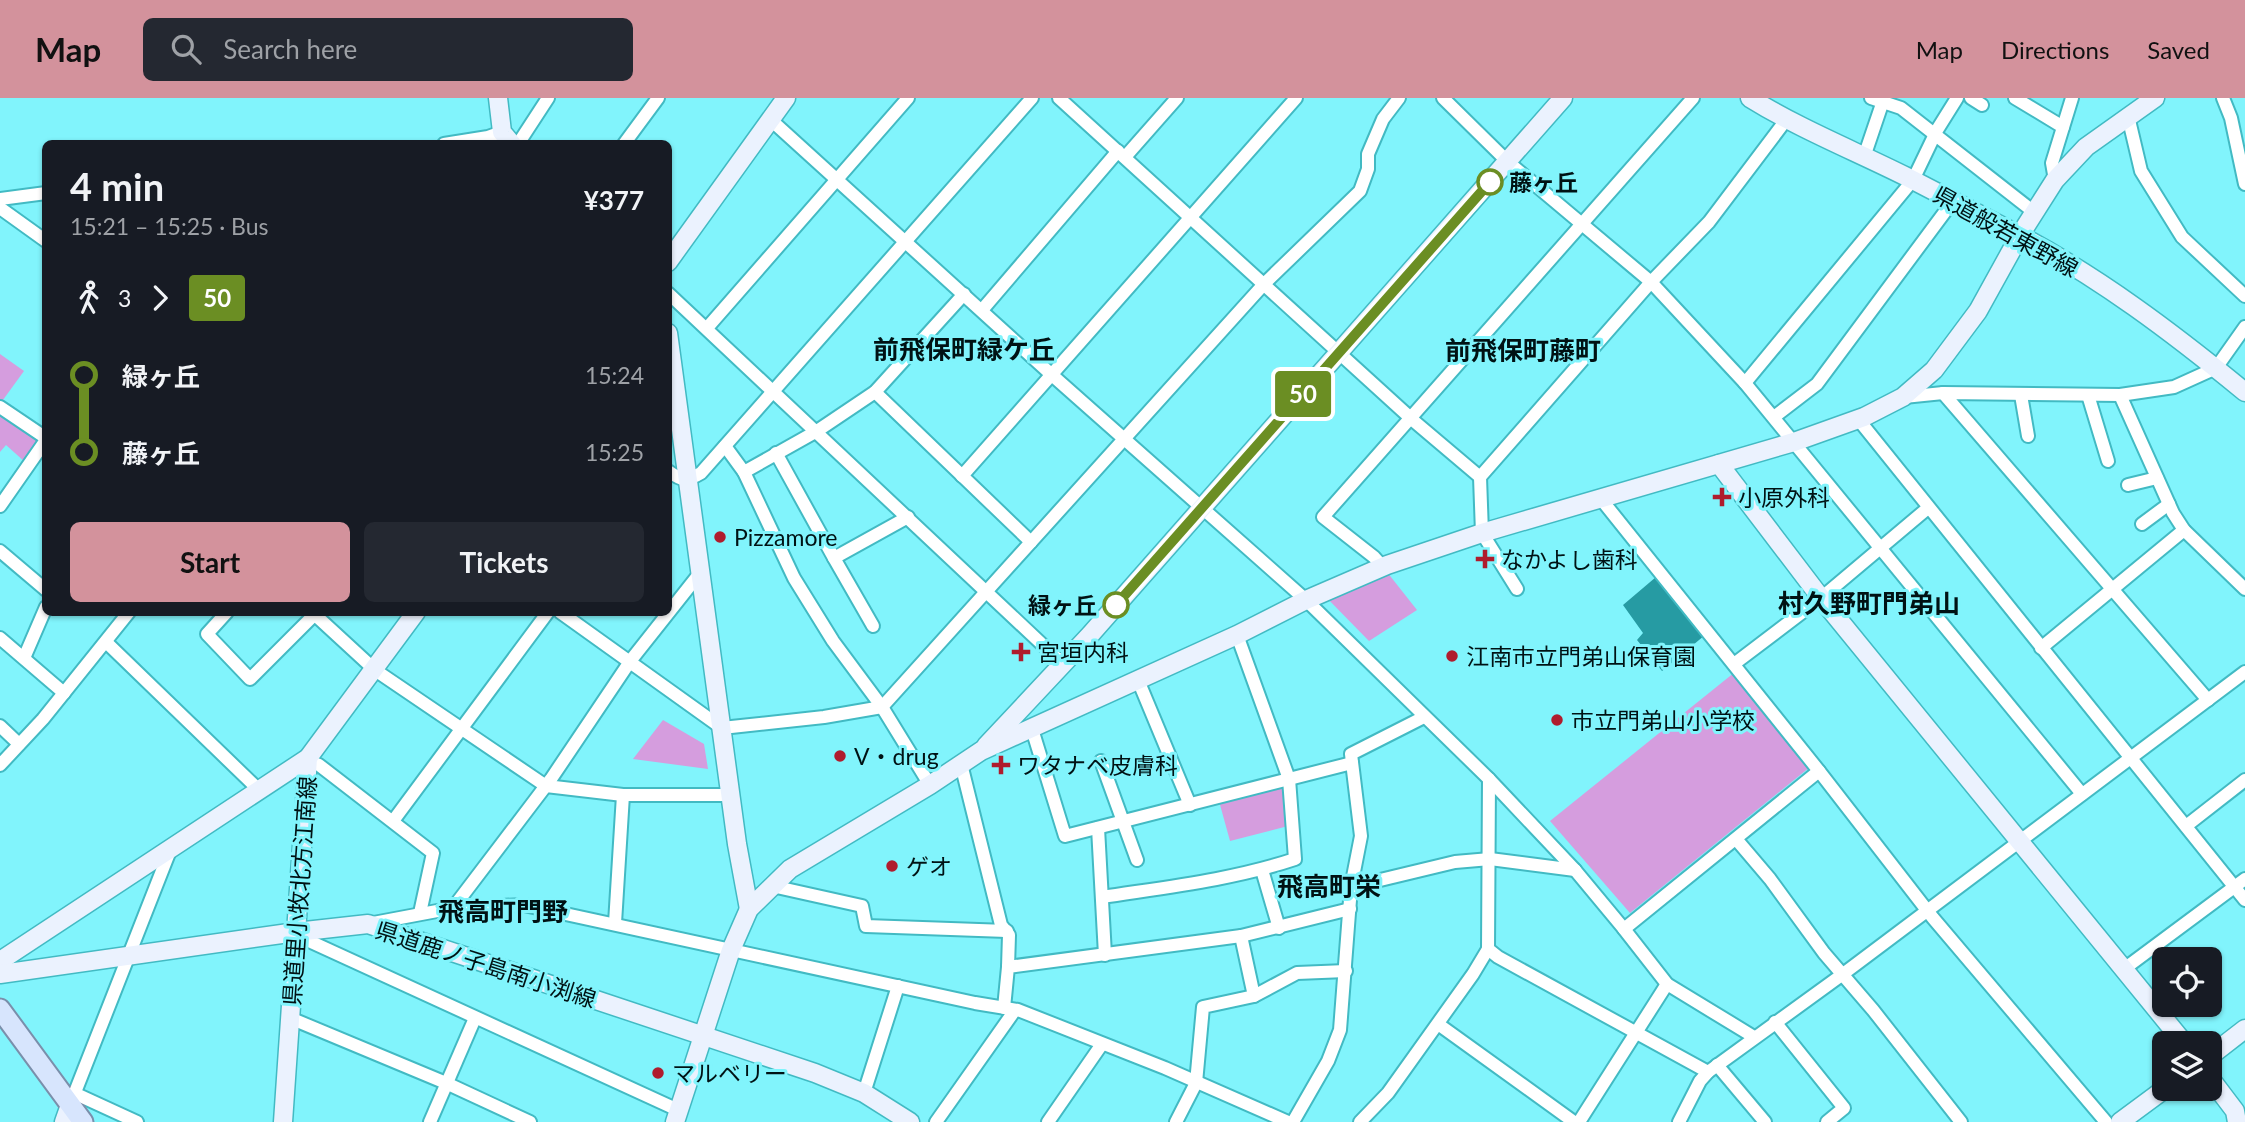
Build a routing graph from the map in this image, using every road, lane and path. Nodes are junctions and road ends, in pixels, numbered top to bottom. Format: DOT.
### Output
graph roads {
  1 [pos="498,98"];
  2 [pos="548,98"];
  3 [pos="658,98"];
  4 [pos="785,98"];
  5 [pos="908,98"];
  6 [pos="1032,98"];
  7 [pos="1059,98"];
  8 [pos="1082,98"];
  9 [pos="1177,98"];
  10 [pos="1296,98"];
  11 [pos="1399,98"];
  12 [pos="1443,98"];
  13 [pos="1562,98"];
  14 [pos="1693,98"];
  15 [pos="1750,98"];
  16 [pos="1957,98"];
  17 [pos="2015,98"];
  18 [pos="2072,98"];
  19 [pos="2155,98"];
  20 [pos="2224,98"];
  21 [pos="1879,99"];
  22 [pos="1073,109"];
  23 [pos="2128,116"];
  24 [pos="771,120"];
  25 [pos="1786,120"];
  26 [pos="2063,127"];
  27 [pos="1935,133"];
  28 [pos="507,140"];
  29 [pos="508,140"];
  30 [pos="627,140"];
  31 [pos="1121,154"];
  32 [pos="1864,157"];
  33 [pos="1508,162"];
  34 [pos="836,180"];
  35 [pos="1913,180"];
  36 [pos="2055,180"];
  37 [pos="2245,184"];
  38 [pos="42,194"];
  39 [pos="0,199"];
  40 [pos="1952,201"];
  41 [pos="0,208"];
  42 [pos="2034,212"];
  43 [pos="1191,219"];
  44 [pos="1582,224"];
  45 [pos="2020,235"];
  46 [pos="42,239"];
  47 [pos="907,243"];
  48 [pos="672,256"];
  49 [pos="1651,282"];
  50 [pos="1264,284"];
  51 [pos="964,294"];
  52 [pos="2245,296"];
  53 [pos="672,297"];
  54 [pos="982,310"];
  55 [pos="2245,327"];
  56 [pos="707,328"];
  57 [pos="1339,352"];
  58 [pos="672,361"];
  59 [pos="2216,368"];
  60 [pos="1052,375"];
  61 [pos="1745,383"];
  62 [pos="774,389"];
  63 [pos="875,392"];
  64 [pos="2245,392"];
  65 [pos="1943,393"];
  66 [pos="2021,395"];
  67 [pos="2088,395"];
  68 [pos="2120,395"];
  69 [pos="1903,397"];
  70 [pos="0,407"];
  71 [pos="1410,417"];
  72 [pos="1773,417"];
  73 [pos="1858,419"];
  74 [pos="817,431"];
  75 [pos="42,436"];
  76 [pos="2028,436"];
  77 [pos="1125,439"];
  78 [pos="1794,442"];
  79 [pos="42,445"];
  80 [pos="725,446"];
  81 [pos="776,453"];
  82 [pos="2108,461"];
  83 [pos="1719,464"];
  84 [pos="744,472"];
  85 [pos="672,474"];
  86 [pos="961,476"];
  87 [pos="1480,477"];
  88 [pos="2157,478"];
  89 [pos="689,480"];
  90 [pos="2128,485"];
  91 [pos="1601,499"];
  92 [pos="2169,504"];
  93 [pos="0,506"];
  94 [pos="1202,508"];
  95 [pos="1928,508"];
  96 [pos="908,517"];
  97 [pos="2142,524"];
  98 [pos="2184,530"];
  99 [pos="1482,533"];
  100 [pos="1031,542"];
  101 [pos="1881,548"];
  102 [pos="0,551"];
  103 [pos="834,558"];
  104 [pos="1383,567"];
  105 [pos="700,573"];
  106 [pos="42,587"];
  107 [pos="2112,587"];
  108 [pos="1517,589"];
  109 [pos="2245,589"];
  110 [pos="987,591"];
  111 [pos="1821,598"];
  112 [pos="1306,600"];
  113 [pos="672,608"];
  114 [pos="42,616"];
  115 [pos="126,616"];
  116 [pos="224,616"];
  117 [pos="311,616"];
  118 [pos="315,616"];
  119 [pos="413,616"];
  120 [pos="545,616"];
  121 [pos="565,616"];
  122 [pos="666,616"];
  123 [pos="873,626"];
  124 [pos="1237,635"];
  125 [pos="0,638"];
  126 [pos="106,642"];
  127 [pos="2041,648"];
  128 [pos="24,658"];
  129 [pos="629,663"];
  130 [pos="1063,664"];
  131 [pos="1734,664"];
  132 [pos="375,670"];
  133 [pos="2245,672"];
  134 [pos="1138,680"];
  135 [pos="64,694"];
  136 [pos="2208,700"];
  137 [pos="882,707"];
  138 [pos="1424,716"];
  139 [pos="0,726"];
  140 [pos="722,728"];
  141 [pos="460,729"];
  142 [pos="1032,729"];
  143 [pos="19,744"];
  144 [pos="981,751"];
  145 [pos="2130,759"];
  146 [pos="308,760"];
  147 [pos="1101,761"];
  148 [pos="1352,763"];
  149 [pos="961,764"];
  150 [pos="0,765"];
  151 [pos="1819,771"];
  152 [pos="1289,779"];
  153 [pos="1489,779"];
  154 [pos="2245,780"];
  155 [pos="930,785"];
  156 [pos="546,786"];
  157 [pos="260,791"];
  158 [pos="2082,794"];
  159 [pos="623,795"];
  160 [pos="731,795"];
  161 [pos="1190,805"];
  162 [pos="393,821"];
  163 [pos="1124,822"];
  164 [pos="2186,826"];
  165 [pos="1098,828"];
  166 [pos="1736,839"];
  167 [pos="2019,841"];
  168 [pos="171,847"];
  169 [pos="1490,859"];
  170 [pos="1137,860"];
  171 [pos="1262,870"];
  172 [pos="1575,870"];
  173 [pos="2240,883"];
  174 [pos="772,886"];
  175 [pos="1351,887"];
  176 [pos="1102,897"];
  177 [pos="2245,900"];
  178 [pos="453,908"];
  179 [pos="749,908"];
  180 [pos="1350,909"];
  181 [pos="1927,910"];
  182 [pos="420,913"];
  183 [pos="615,923"];
  184 [pos="368,924"];
  185 [pos="1279,928"];
  186 [pos="1624,929"];
  187 [pos="1007,931"];
  188 [pos="296,933"];
  189 [pos="1241,936"];
  190 [pos="1488,948"];
  191 [pos="731,950"];
  192 [pos="130,955"];
  193 [pos="1105,955"];
  194 [pos="0,961"];
  195 [pos="1007,967"];
  196 [pos="2124,968"];
  197 [pos="1346,971"];
  198 [pos="0,974"];
  199 [pos="1843,974"];
  200 [pos="1667,984"];
  201 [pos="898,986"];
  202 [pos="1254,996"];
  203 [pos="0,1009"];
  204 [pos="1009,1009"];
  205 [pos="290,1018"];
  206 [pos="475,1018"];
  207 [pos="1775,1022"];
  208 [pos="1438,1024"];
  209 [pos="2245,1029"];
  210 [pos="2174,1031"];
  211 [pos="1636,1032"];
  212 [pos="702,1036"];
  213 [pos="1754,1037"];
  214 [pos="1102,1044"];
  215 [pos="2222,1047"];
  216 [pos="1712,1069"];
  217 [pos="446,1083"];
  218 [pos="1196,1083"];
  219 [pos="864,1093"];
  220 [pos="2222,1094"];
  221 [pos="2152,1098"];
  222 [pos="70,1107"];
  223 [pos="676,1116"];
  224 [pos="1832,1120"];
  225 [pos="83,1122"];
  226 [pos="137,1122"];
  227 [pos="283,1122"];
  228 [pos="430,1122"];
  229 [pos="530,1122"];
  230 [pos="910,1122"];
  231 [pos="936,1122"];
  232 [pos="1048,1122"];
  233 [pos="1176,1122"];
  234 [pos="1291,1122"];
  235 [pos="1360,1122"];
  236 [pos="1576,1122"];
  237 [pos="1679,1122"];
  238 [pos="1765,1122"];
  239 [pos="1961,1122"];
  240 [pos="2106,1122"];
  241 [pos="2120,1122"];
  242 [pos="2237,1122"];
  1 -- 28 [label="street"];
  2 -- 29 [label="street"];
  3 -- 30 [label="street"];
  4 -- 24 [label="street"];
  5 -- 34 [label="street"];
  6 -- 47 [label="street"];
  7 -- 22 [label="street"];
  8 -- 22 [label="street"];
  9 -- 31 [label="street"];
  10 -- 43 [label="street"];
  11 -- 50 [label="street"];
  12 -- 33 [label="street"];
  13 -- 33 [label="street"];
  14 -- 44 [label="street"];
  15 -- 25 [label="street, 県道般若東野線"];
  16 -- 27 [label="street"];
  17 -- 26 [label="street"];
  18 -- 26 [label="street"];
  19 -- 23 [label="street"];
  20 -- 37 [label="street"];
  21 -- 27 [label="street"];
  21 -- 32 [label="street"];
  22 -- 31 [label="street"];
  23 -- 36 [label="street"];
  23 -- 52 [label="street"];
  24 -- 34 [label="street"];
  24 -- 48 [label="street"];
  25 -- 32 [label="street, 県道般若東野線"];
  25 -- 49 [label="street"];
  26 -- 36 [label="street"];
  27 -- 35 [label="street"];
  27 -- 42 [label="street"];
  31 -- 43 [label="street"];
  31 -- 54 [label="street"];
  32 -- 35 [label="street, 県道般若東野線"];
  33 -- 44 [label="street"];
  33 -- 57 [label="street"];
  34 -- 47 [label="street"];
  34 -- 56 [label="street"];
  35 -- 40 [label="street, 県道般若東野線"];
  35 -- 61 [label="street"];
  36 -- 42 [label="street"];
  38 -- 39 [label="street"];
  40 -- 45 [label="street, 県道般若東野線"];
  40 -- 72 [label="street"];
  41 -- 46 [label="street"];
  42 -- 45 [label="street"];
  43 -- 50 [label="street"];
  43 -- 60 [label="street"];
  44 -- 49 [label="street"];
  44 -- 71 [label="street"];
  45 -- 59 [label="street, 県道般若東野線"];
  45 -- 69 [label="street"];
  47 -- 51 [label="street"];
  47 -- 62 [label="street"];
  49 -- 61 [label="street"];
  49 -- 87 [label="street"];
  50 -- 57 [label="street"];
  50 -- 77 [label="street"];
  51 -- 54 [label="street"];
  51 -- 63 [label="street"];
  53 -- 56 [label="street"];
  54 -- 60 [label="street"];
  55 -- 59 [label="street"];
  56 -- 62 [label="street"];
  57 -- 71 [label="street"];
  57 -- 94 [label="street"];
  58 -- 89 [label="street"];
  59 -- 64 [label="street, 県道般若東野線"];
  59 -- 68 [label="street"];
  60 -- 77 [label="street"];
  60 -- 86 [label="street"];
  61 -- 72 [label="street"];
  62 -- 74 [label="street"];
  62 -- 80 [label="street"];
  63 -- 74 [label="street"];
  63 -- 86 [label="street"];
  65 -- 66 [label="street"];
  65 -- 69 [label="street"];
  65 -- 107 [label="street"];
  66 -- 67 [label="street"];
  66 -- 76 [label="street"];
  67 -- 68 [label="street"];
  67 -- 82 [label="street"];
  68 -- 88 [label="street"];
  69 -- 73 [label="street"];
  70 -- 75 [label="street"];
  71 -- 87 [label="street"];
  71 -- 104 [label="street"];
  72 -- 78 [label="street"];
  73 -- 78 [label="street"];
  73 -- 95 [label="street"];
  74 -- 81 [label="street"];
  74 -- 96 [label="street"];
  77 -- 94 [label="street"];
  77 -- 100 [label="street"];
  78 -- 83 [label="street"];
  78 -- 101 [label="street"];
  79 -- 93 [label="street"];
  80 -- 84 [label="street"];
  80 -- 89 [label="street"];
  81 -- 84 [label="street"];
  81 -- 103 [label="street"];
  83 -- 91 [label="street"];
  83 -- 111 [label="street"];
  84 -- 137 [label="street"];
  85 -- 89 [label="street"];
  86 -- 100 [label="street"];
  87 -- 99 [label="street"];
  88 -- 90 [label="street"];
  88 -- 92 [label="street"];
  89 -- 105 [label="street"];
  91 -- 99 [label="street"];
  91 -- 131 [label="street"];
  92 -- 97 [label="street"];
  92 -- 98 [label="street"];
  94 -- 112 [label="street"];
  94 -- 130 [label="street"];
  95 -- 101 [label="street"];
  95 -- 127 [label="street"];
  96 -- 103 [label="street"];
  96 -- 110 [label="street"];
  98 -- 107 [label="street"];
  98 -- 109 [label="street"];
  99 -- 104 [label="street"];
  99 -- 108 [label="street"];
  100 -- 110 [label="street"];
  101 -- 111 [label="street"];
  101 -- 158 [label="street"];
  102 -- 106 [label="street"];
  103 -- 123 [label="street"];
  104 -- 112 [label="street"];
  105 -- 113 [label="street"];
  105 -- 140 [label="street"];
  107 -- 127 [label="street"];
  107 -- 136 [label="street"];
  110 -- 130 [label="street"];
  110 -- 137 [label="street"];
  111 -- 131 [label="street"];
  111 -- 167 [label="street"];
  112 -- 124 [label="street"];
  112 -- 138 [label="street"];
  114 -- 128 [label="street"];
  115 -- 126 [label="street"];
  116 -- 117 [label="street"];
  118 -- 132 [label="street"];
  119 -- 132 [label="street, 県道里小牧北方江南線"];
  120 -- 141 [label="street"];
  121 -- 129 [label="street"];
  122 -- 129 [label="street"];
  124 -- 134 [label="street"];
  124 -- 152 [label="street"];
  125 -- 128 [label="street"];
  126 -- 135 [label="street"];
  126 -- 157 [label="street"];
  127 -- 145 [label="street"];
  128 -- 135 [label="street"];
  129 -- 140 [label="street"];
  129 -- 156 [label="street"];
  130 -- 144 [label="street"];
  131 -- 151 [label="street"];
  132 -- 141 [label="street"];
  132 -- 146 [label="street, 県道里小牧北方江南線"];
  133 -- 136 [label="street"];
  134 -- 142 [label="street"];
  134 -- 161 [label="street"];
  135 -- 143 [label="street"];
  136 -- 145 [label="street"];
  137 -- 140 [label="street"];
  137 -- 155 [label="street"];
  138 -- 148 [label="street"];
  138 -- 153 [label="street"];
  139 -- 143 [label="street"];
  140 -- 160 [label="street"];
  141 -- 156 [label="street"];
  141 -- 162 [label="street"];
  142 -- 144 [label="street"];
  142 -- 165 [label="street"];
  143 -- 150 [label="street"];
  144 -- 149 [label="street"];
  145 -- 158 [label="street"];
  145 -- 164 [label="street"];
  146 -- 157 [label="street"];
  146 -- 162 [label="street"];
  146 -- 188 [label="street, 県道里小牧北方江南線"];
  147 -- 163 [label="street"];
  148 -- 152 [label="street"];
  148 -- 175 [label="street"];
  149 -- 155 [label="street"];
  149 -- 187 [label="street"];
  151 -- 166 [label="street"];
  151 -- 181 [label="street"];
  152 -- 161 [label="street"];
  152 -- 171 [label="street"];
  153 -- 169 [label="street"];
  153 -- 172 [label="street"];
  154 -- 164 [label="street"];
  155 -- 174 [label="street"];
  156 -- 159 [label="street"];
  156 -- 178 [label="street"];
  157 -- 168 [label="street"];
  158 -- 167 [label="street"];
  159 -- 160 [label="street"];
  159 -- 183 [label="street"];
  160 -- 179 [label="street"];
  161 -- 163 [label="street"];
  162 -- 182 [label="street"];
  163 -- 165 [label="street"];
  163 -- 170 [label="street"];
  164 -- 173 [label="street"];
  165 -- 176 [label="street"];
  166 -- 186 [label="street"];
  166 -- 199 [label="street"];
  167 -- 181 [label="street"];
  167 -- 196 [label="street"];
  168 -- 192 [label="street"];
  168 -- 194 [label="street"];
  169 -- 172 [label="street"];
  169 -- 175 [label="street"];
  169 -- 190 [label="street"];
  171 -- 176 [label="street"];
  171 -- 185 [label="street"];
  172 -- 186 [label="street"];
  173 -- 177 [label="street"];
  173 -- 196 [label="street"];
  174 -- 179 [label="street"];
  174 -- 187 [label="street"];
  175 -- 180 [label="street"];
  176 -- 193 [label="street"];
  178 -- 182 [label="street"];
  178 -- 183 [label="street"];
  179 -- 191 [label="street"];
  180 -- 185 [label="street"];
  180 -- 197 [label="street"];
  181 -- 199 [label="street"];
  181 -- 240 [label="street"];
  182 -- 184 [label="street"];
  183 -- 191 [label="street"];
  184 -- 188 [label="street, 県道鹿ノ子島南小渕線"];
  184 -- 212 [label="street, 県道鹿ノ子島南小渕線"];
  185 -- 189 [label="street"];
  186 -- 200 [label="street"];
  187 -- 195 [label="street"];
  188 -- 192 [label="street, 県道鹿ノ子島南小渕線"];
  188 -- 205 [label="street, 県道里小牧北方江南線"];
  188 -- 206 [label="street"];
  189 -- 193 [label="street"];
  189 -- 202 [label="street"];
  190 -- 208 [label="street"];
  190 -- 211 [label="street"];
  191 -- 201 [label="street"];
  191 -- 212 [label="street"];
  192 -- 198 [label="street, 県道鹿ノ子島南小渕線"];
  192 -- 222 [label="street"];
  193 -- 195 [label="street"];
  195 -- 204 [label="street"];
  196 -- 210 [label="street"];
  197 -- 202 [label="street"];
  197 -- 234 [label="street"];
  199 -- 207 [label="street"];
  199 -- 239 [label="street"];
  200 -- 211 [label="street"];
  200 -- 213 [label="street"];
  201 -- 204 [label="street"];
  201 -- 219 [label="street"];
  202 -- 218 [label="street"];
  203 -- 222 [label="main road"];
  204 -- 214 [label="street"];
  204 -- 231 [label="street"];
  205 -- 217 [label="street"];
  205 -- 227 [label="street, 県道里小牧北方江南線"];
  206 -- 217 [label="street"];
  206 -- 223 [label="street"];
  207 -- 213 [label="street"];
  207 -- 224 [label="street"];
  208 -- 235 [label="street"];
  208 -- 236 [label="street"];
  209 -- 215 [label="street"];
  211 -- 216 [label="street"];
  211 -- 236 [label="street"];
  212 -- 219 [label="street, 県道鹿ノ子島南小渕線"];
  212 -- 223 [label="street"];
  213 -- 216 [label="street"];
  214 -- 218 [label="street"];
  214 -- 232 [label="street"];
  216 -- 237 [label="street"];
  216 -- 238 [label="street"];
  217 -- 228 [label="street"];
  217 -- 229 [label="street"];
  218 -- 233 [label="street"];
  218 -- 234 [label="street"];
  219 -- 230 [label="street, 県道鹿ノ子島南小渕線"];
  220 -- 242 [label="street"];
  221 -- 241 [label="street"];
  222 -- 225 [label="main road"];
  222 -- 226 [label="street"];
}
